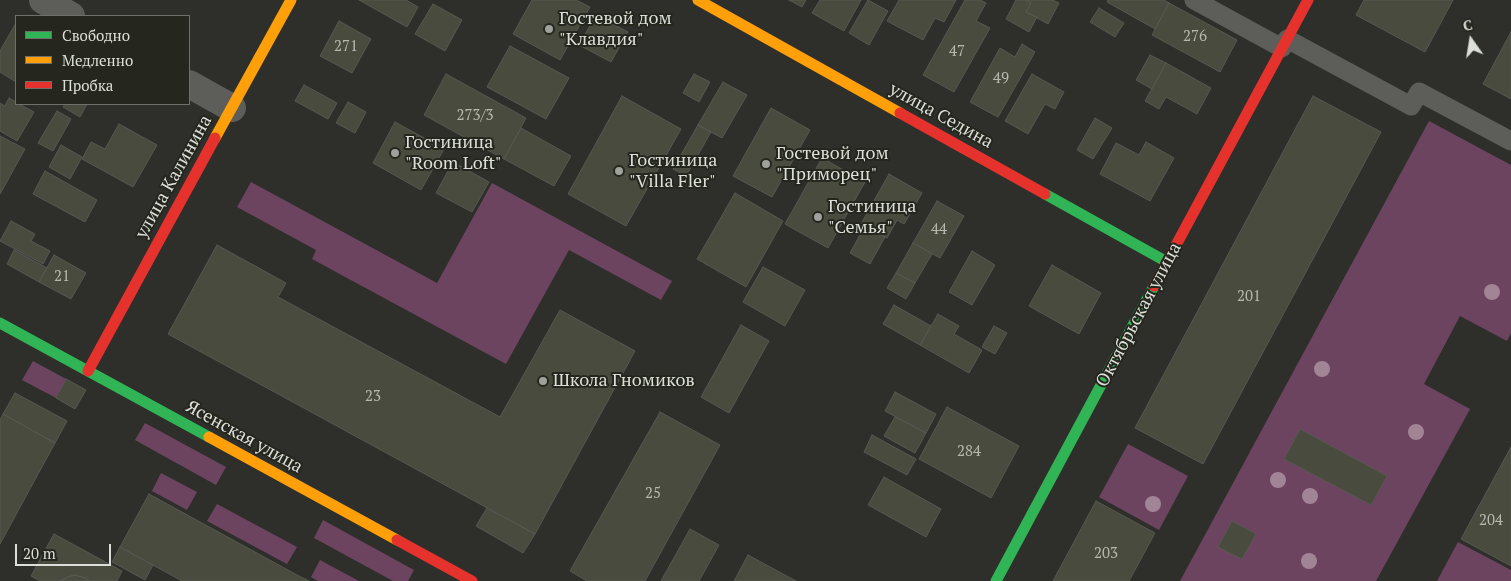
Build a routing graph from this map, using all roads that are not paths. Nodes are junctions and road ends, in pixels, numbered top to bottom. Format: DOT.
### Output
graph roads {
  1 [pos="43,0"];
  2 [pos="291,0"];
  3 [pos="698,0"];
  4 [pos="1194,0"];
  5 [pos="1308,0"];
  6 [pos="69,15"];
  7 [pos="1285,44"];
  8 [pos="190,85"];
  9 [pos="232,108"];
  10 [pos="1511,141"];
  11 [pos="1167,262"];
  12 [pos="0,323"];
  13 [pos="88,371"];
  14 [pos="472,581"];
  15 [pos="996,581"];
  1 -- 6 [label="street"];
  2 -- 9 [label="street, улица Калинина"];
  3 -- 11 [label="street, улица Седина"];
  4 -- 7 [label="lane"];
  5 -- 7 [label="street, Октябрьская улица"];
  7 -- 10 [label="lane"];
  7 -- 11 [label="street, Октябрьская улица"];
  8 -- 9 [label="street"];
  9 -- 13 [label="street, улица Калинина"];
  11 -- 15 [label="street, Октябрьская улица"];
  12 -- 13 [label="street, Ясенская улица"];
  13 -- 14 [label="street, Ясенская улица"];
}
